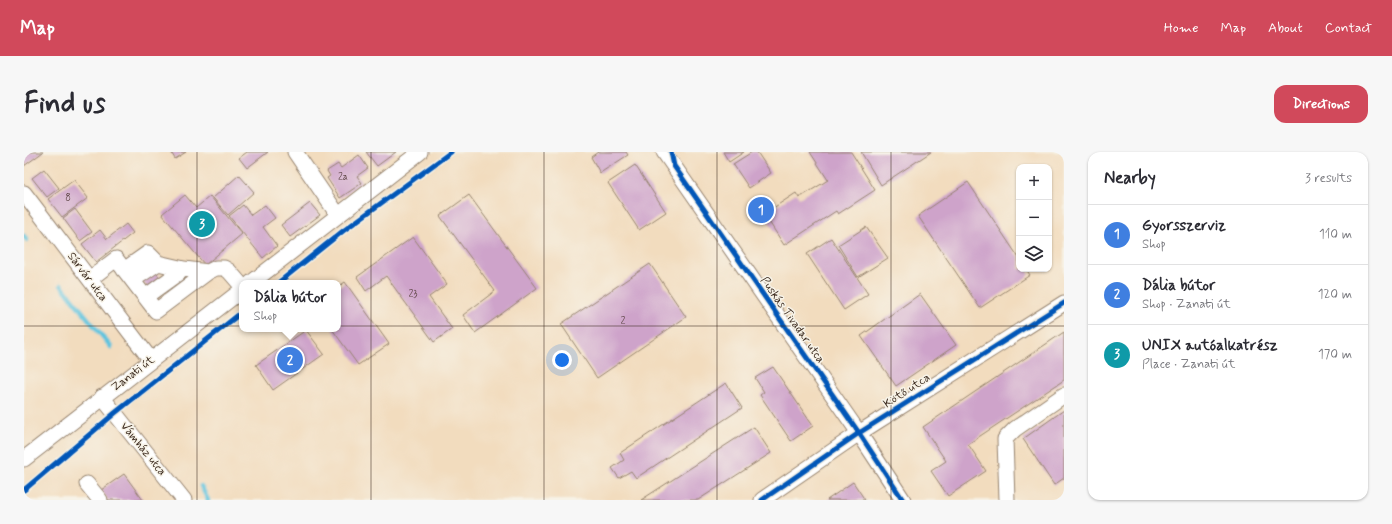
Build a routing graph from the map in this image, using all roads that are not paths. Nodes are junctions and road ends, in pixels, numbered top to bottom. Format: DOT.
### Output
graph roads {
  1 [pos="295,152"];
  2 [pos="420,152"];
  3 [pos="664,152"];
  4 [pos="24,193"];
  5 [pos="338,215"];
  6 [pos="171,266"];
  7 [pos="208,272"];
  8 [pos="90,279"];
  9 [pos="255,280"];
  10 [pos="239,282"];
  11 [pos="135,284"];
  12 [pos="239,292"];
  13 [pos="1064,303"];
  14 [pos="151,360"];
  15 [pos="1064,396"];
  16 [pos="102,397"];
  17 [pos="859,433"];
  18 [pos="24,459"];
  19 [pos="87,484"];
  20 [pos="177,498"];
  21 [pos="100,500"];
  22 [pos="762,500"];
  23 [pos="903,500"];
  24 [pos="1007,500"];
  1 -- 5 [label="street"];
  2 -- 5 [label="street"];
  3 -- 17 [label="street, Puskás Tivadar utca"];
  4 -- 8 [label="street, Sárvár utca"];
  5 -- 9 [label="street"];
  6 -- 7 [label="street"];
  6 -- 11 [label="street"];
  6 -- 11 [label="street"];
  7 -- 10 [label="street"];
  7 -- 11 [label="street"];
  8 -- 11 [label="street"];
  8 -- 14 [label="street, Sárvár utca"];
  12 -- 14 [label="street, Zanati út"];
  13 -- 17 [label="street, Kötő utca"];
  14 -- 16 [label="street, Zanati út"];
  15 -- 24 [label="street"];
  16 -- 18 [label="street, Zanati út"];
  16 -- 20 [label="street, Vámház utca"];
  17 -- 22 [label="street, Kötő utca"];
  17 -- 23 [label="street, Puskás Tivadar utca"];
  19 -- 21 [label="street"];
}
